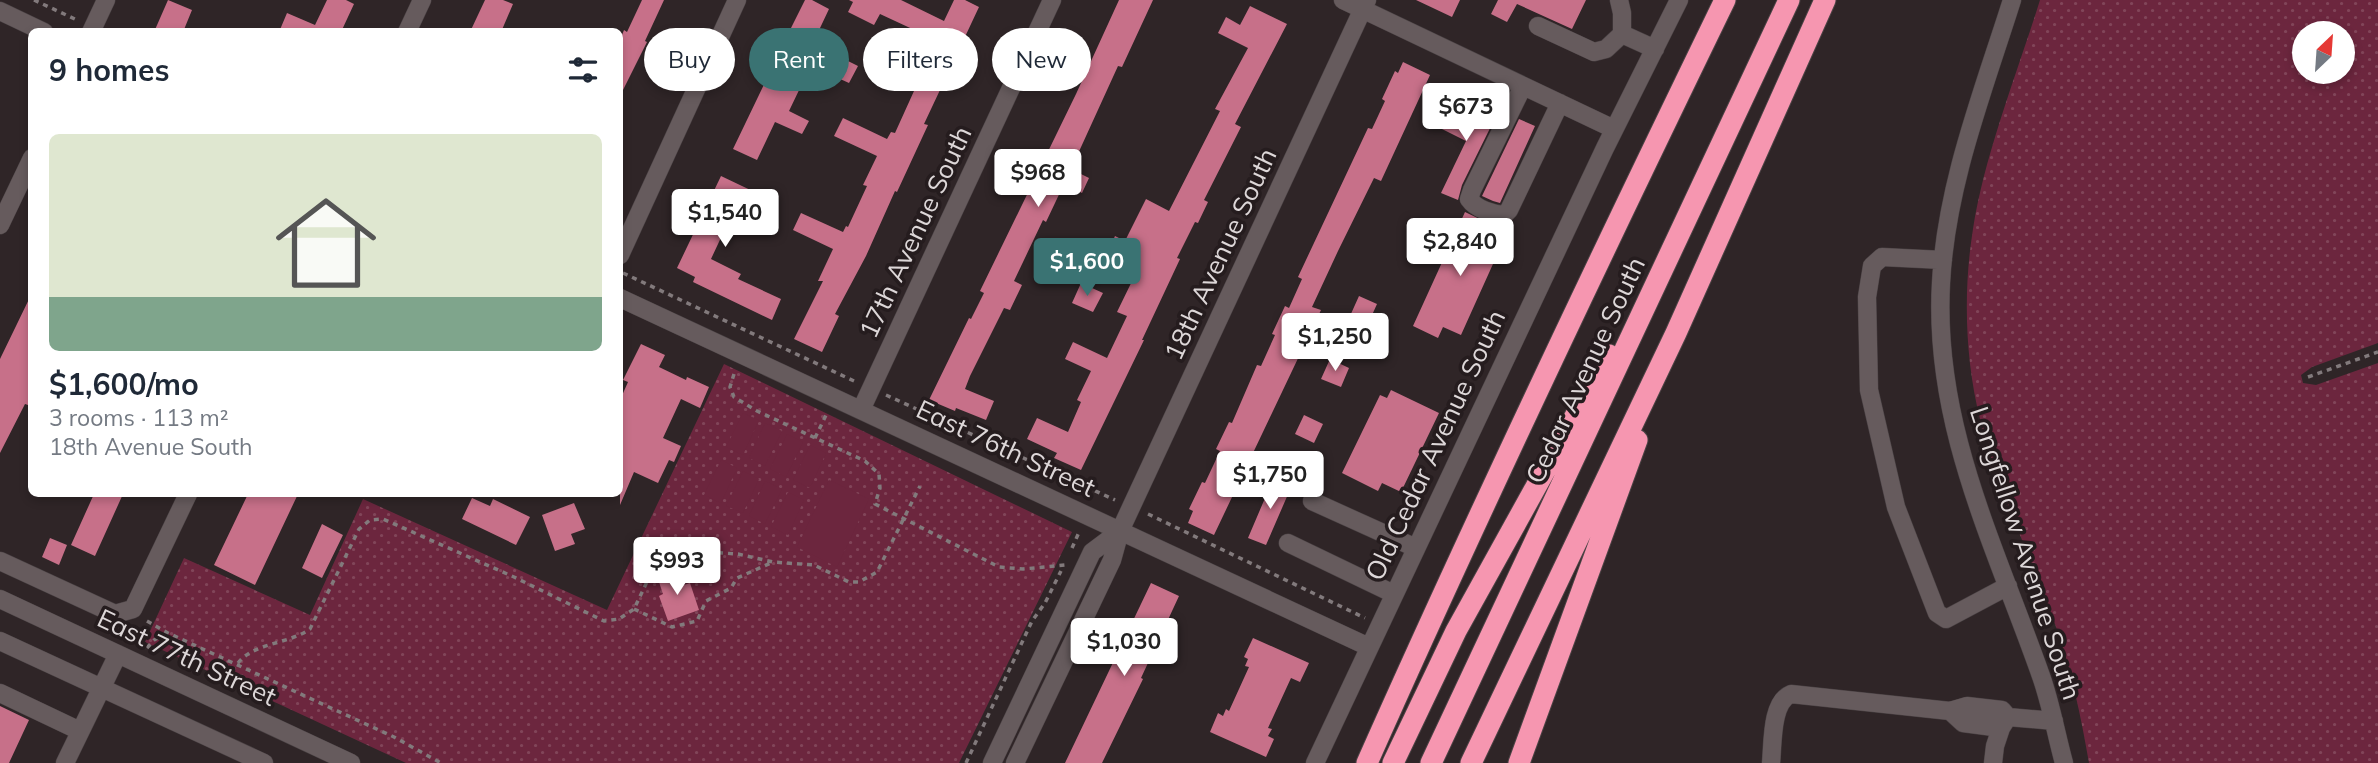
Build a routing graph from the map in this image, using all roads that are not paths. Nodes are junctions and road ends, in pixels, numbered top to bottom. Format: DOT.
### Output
graph roads {
  1 [pos="106,0"];
  2 [pos="422,0"];
  3 [pos="737,0"];
  4 [pos="1052,0"];
  5 [pos="1343,0"];
  6 [pos="1619,0"];
  7 [pos="1679,0"];
  8 [pos="1726,0"];
  9 [pos="1789,0"];
  10 [pos="1825,0"];
  11 [pos="2012,0"];
  12 [pos="1365,5"];
  13 [pos="0,11"];
  14 [pos="1538,26"];
  15 [pos="36,28"];
  16 [pos="93,28"];
  17 [pos="409,28"];
  18 [pos="1622,34"];
  19 [pos="1655,49"];
  20 [pos="1523,86"];
  21 [pos="1560,103"];
  22 [pos="1614,130"];
  23 [pos="28,166"];
  24 [pos="1695,201"];
  25 [pos="0,225"];
  26 [pos="623,248"];
  27 [pos="1943,260"];
  28 [pos="623,299"];
  29 [pos="1676,333"];
  30 [pos="861,410"];
  31 [pos="187,497"];
  32 [pos="1312,501"];
  33 [pos="1120,531"];
  34 [pos="1288,543"];
  35 [pos="1416,548"];
  36 [pos="0,561"];
  37 [pos="2008,586"];
  38 [pos="1394,594"];
  39 [pos="0,599"];
  40 [pos="0,641"];
  41 [pos="1369,647"];
  42 [pos="1417,650"];
  43 [pos="118,654"];
  44 [pos="101,688"];
  45 [pos="0,693"];
  46 [pos="2054,721"];
  47 [pos="2005,722"];
  48 [pos="80,732"];
  49 [pos="2062,760"];
  50 [pos="65,763"];
  51 [pos="264,763"];
  52 [pos="351,763"];
  53 [pos="992,763"];
  54 [pos="1015,763"];
  55 [pos="1315,763"];
  56 [pos="1353,763"];
  57 [pos="1367,763"];
  58 [pos="1393,763"];
  59 [pos="1431,763"];
  60 [pos="1471,763"];
  61 [pos="1520,763"];
  62 [pos="1771,763"];
  63 [pos="1993,763"];
  1 -- 16 [label="street"];
  2 -- 17 [label="street"];
  3 -- 26 [label="street"];
  4 -- 30 [label="street, 17th Avenue South"];
  5 -- 12 [label="street"];
  6 -- 18 [label="street"];
  7 -- 19 [label="street, Old Cedar Avenue South"];
  8 -- 42 [label="highway"];
  9 -- 24 [label="highway, Cedar Avenue South"];
  10 -- 29 [label="highway"];
  11 -- 27 [label="street, Longfellow Avenue South"];
  12 -- 20 [label="street"];
  12 -- 33 [label="street, 18th Avenue South"];
  13 -- 15 [label="street"];
  14 -- 18 [label="street"];
  18 -- 19 [label="street"];
  19 -- 22 [label="street, Old Cedar Avenue South"];
  20 -- 21 [label="street"];
  20 -- 21 [label="street"];
  21 -- 22 [label="street"];
  22 -- 35 [label="street, Old Cedar Avenue South"];
  23 -- 25 [label="street"];
  24 -- 58 [label="highway"];
  24 -- 59 [label="highway, Cedar Avenue South"];
  27 -- 37 [label="street, Longfellow Avenue South"];
  27 -- 37 [label="street"];
  28 -- 30 [label="street, East 76th Street"];
  29 -- 60 [label="highway"];
  29 -- 61 [label="highway"];
  30 -- 33 [label="street, East 76th Street"];
  31 -- 36 [label="street"];
  32 -- 35 [label="street"];
  33 -- 41 [label="street, East 76th Street"];
  33 -- 53 [label="street"];
  33 -- 54 [label="street, 18th Avenue South"];
  34 -- 38 [label="street"];
  35 -- 38 [label="street, Old Cedar Avenue South"];
  37 -- 46 [label="street, Longfellow Avenue South"];
  38 -- 41 [label="street, Old Cedar Avenue South"];
  39 -- 43 [label="street, East 77th Street"];
  40 -- 44 [label="street"];
  41 -- 55 [label="street, Old Cedar Avenue South"];
  42 -- 56 [label="highway"];
  42 -- 57 [label="highway"];
  43 -- 44 [label="street"];
  43 -- 52 [label="street, East 77th Street"];
  44 -- 48 [label="street"];
  44 -- 51 [label="street"];
  45 -- 48 [label="street"];
  46 -- 47 [label="street"];
  46 -- 49 [label="street, Longfellow Avenue South"];
  47 -- 62 [label="street"];
  47 -- 63 [label="street"];
  48 -- 50 [label="street"];
}
